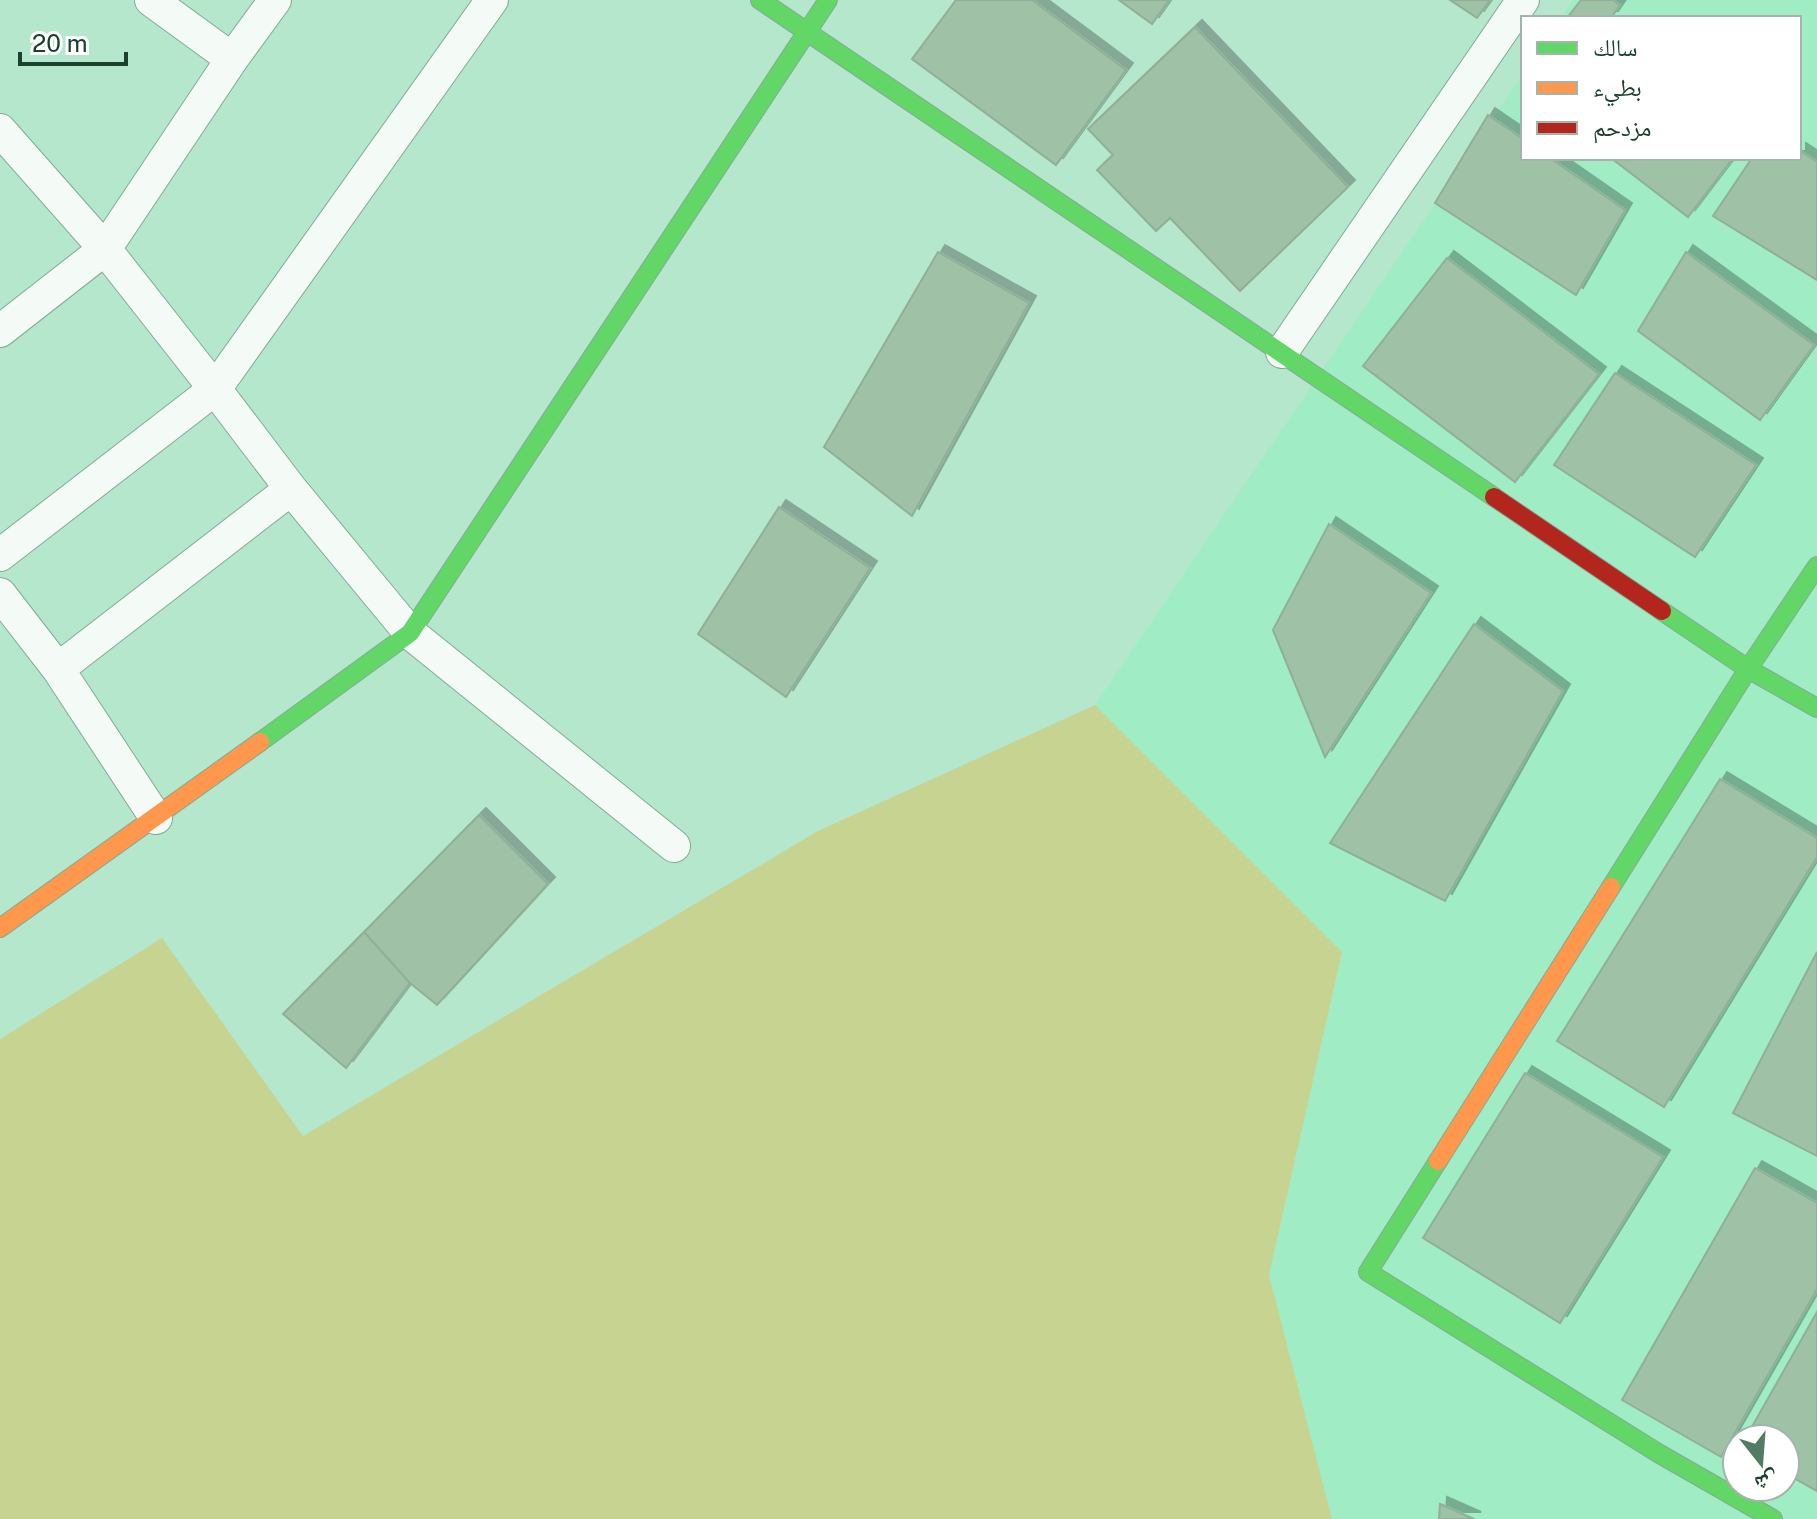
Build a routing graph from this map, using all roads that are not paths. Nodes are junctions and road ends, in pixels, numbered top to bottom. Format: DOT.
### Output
graph roads {
  1 [pos="151,0"];
  2 [pos="275,0"];
  3 [pos="492,0"];
  4 [pos="760,0"];
  5 [pos="828,0"];
  6 [pos="1523,0"];
  7 [pos="806,31"];
  8 [pos="232,59"];
  9 [pos="0,130"];
  10 [pos="105,249"];
  11 [pos="0,331"];
  12 [pos="1282,352"];
  13 [pos="215,389"];
  14 [pos="291,489"];
  15 [pos="0,555"];
  16 [pos="1817,566"];
  17 [pos="0,594"];
  18 [pos="410,633"];
  19 [pos="58,669"];
  20 [pos="1748,669"];
  21 [pos="1817,708"];
  22 [pos="156,818"];
  23 [pos="674,846"];
  24 [pos="0,928"];
  25 [pos="1773,1519"];
  1 -- 8 [label="street"];
  2 -- 8 [label="street"];
  3 -- 13 [label="street"];
  4 -- 7 [label="street"];
  5 -- 7 [label="street"];
  6 -- 12 [label="street"];
  7 -- 12 [label="street"];
  7 -- 18 [label="street"];
  8 -- 10 [label="street"];
  9 -- 10 [label="street"];
  10 -- 11 [label="street"];
  10 -- 13 [label="street"];
  12 -- 20 [label="street"];
  13 -- 14 [label="street"];
  13 -- 15 [label="street"];
  14 -- 18 [label="street"];
  14 -- 19 [label="street"];
  16 -- 20 [label="street"];
  17 -- 19 [label="street"];
  18 -- 22 [label="street"];
  18 -- 23 [label="street"];
  19 -- 22 [label="street"];
  20 -- 21 [label="street"];
  20 -- 25 [label="street"];
  22 -- 24 [label="street"];
}
